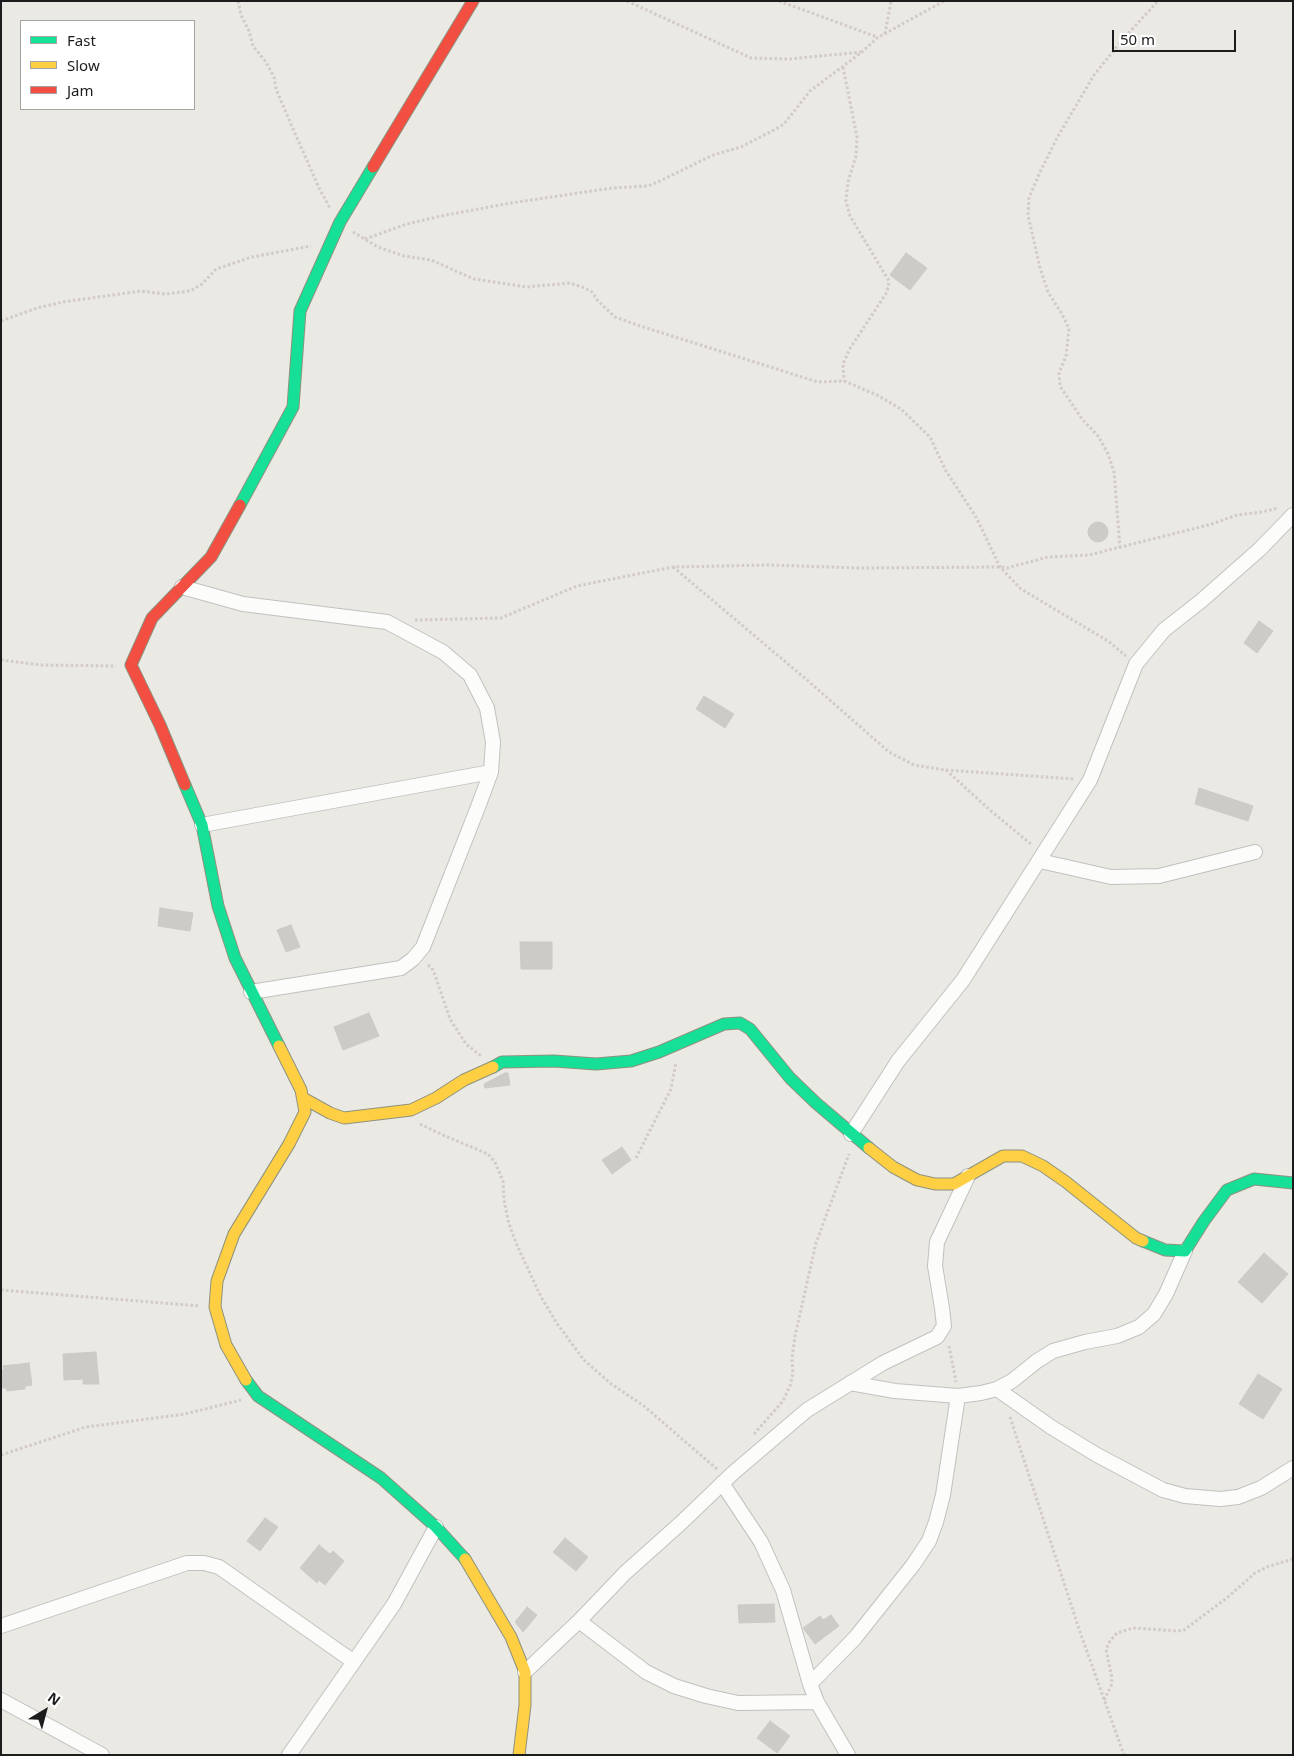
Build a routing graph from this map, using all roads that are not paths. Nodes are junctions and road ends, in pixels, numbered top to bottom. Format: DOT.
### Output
graph roads {
  1 [pos="473,1"];
  2 [pos="1289,511"];
  3 [pos="182,587"];
  4 [pos="491,772"];
  5 [pos="202,825"];
  6 [pos="1255,852"];
  7 [pos="1042,858"];
  8 [pos="251,992"];
  9 [pos="302,1098"];
  10 [pos="853,1135"];
  11 [pos="968,1176"];
  12 [pos="1293,1183"];
  13 [pos="1185,1251"];
  14 [pos="850,1383"];
  15 [pos="1000,1391"];
  16 [pos="958,1396"];
  17 [pos="1293,1468"];
  18 [pos="725,1481"];
  19 [pos="436,1527"];
  20 [pos="579,1621"];
  21 [pos="1,1626"];
  22 [pos="354,1662"];
  23 [pos="525,1672"];
  24 [pos="810,1684"];
  25 [pos="1,1700"];
  26 [pos="816,1702"];
  27 [pos="102,1755"];
  28 [pos="289,1755"];
  29 [pos="519,1755"];
  30 [pos="848,1755"];
  1 -- 3 [label="street"];
  2 -- 7 [label="street"];
  3 -- 4 [label="street"];
  3 -- 5 [label="street"];
  4 -- 5 [label="street"];
  4 -- 8 [label="street"];
  5 -- 8 [label="street"];
  6 -- 7 [label="street"];
  7 -- 10 [label="street"];
  8 -- 9 [label="street"];
  9 -- 10 [label="street"];
  9 -- 19 [label="street"];
  10 -- 11 [label="street"];
  11 -- 13 [label="street"];
  11 -- 14 [label="street"];
  12 -- 13 [label="street"];
  13 -- 15 [label="street"];
  14 -- 16 [label="street"];
  14 -- 18 [label="street"];
  15 -- 16 [label="street"];
  15 -- 17 [label="street"];
  16 -- 24 [label="street"];
  18 -- 20 [label="street"];
  18 -- 24 [label="street"];
  19 -- 22 [label="street"];
  19 -- 23 [label="street"];
  20 -- 23 [label="street"];
  20 -- 26 [label="street"];
  21 -- 22 [label="street"];
  22 -- 28 [label="street"];
  23 -- 29 [label="street"];
  24 -- 26 [label="street"];
  25 -- 27 [label="street"];
  26 -- 30 [label="street"];
}
